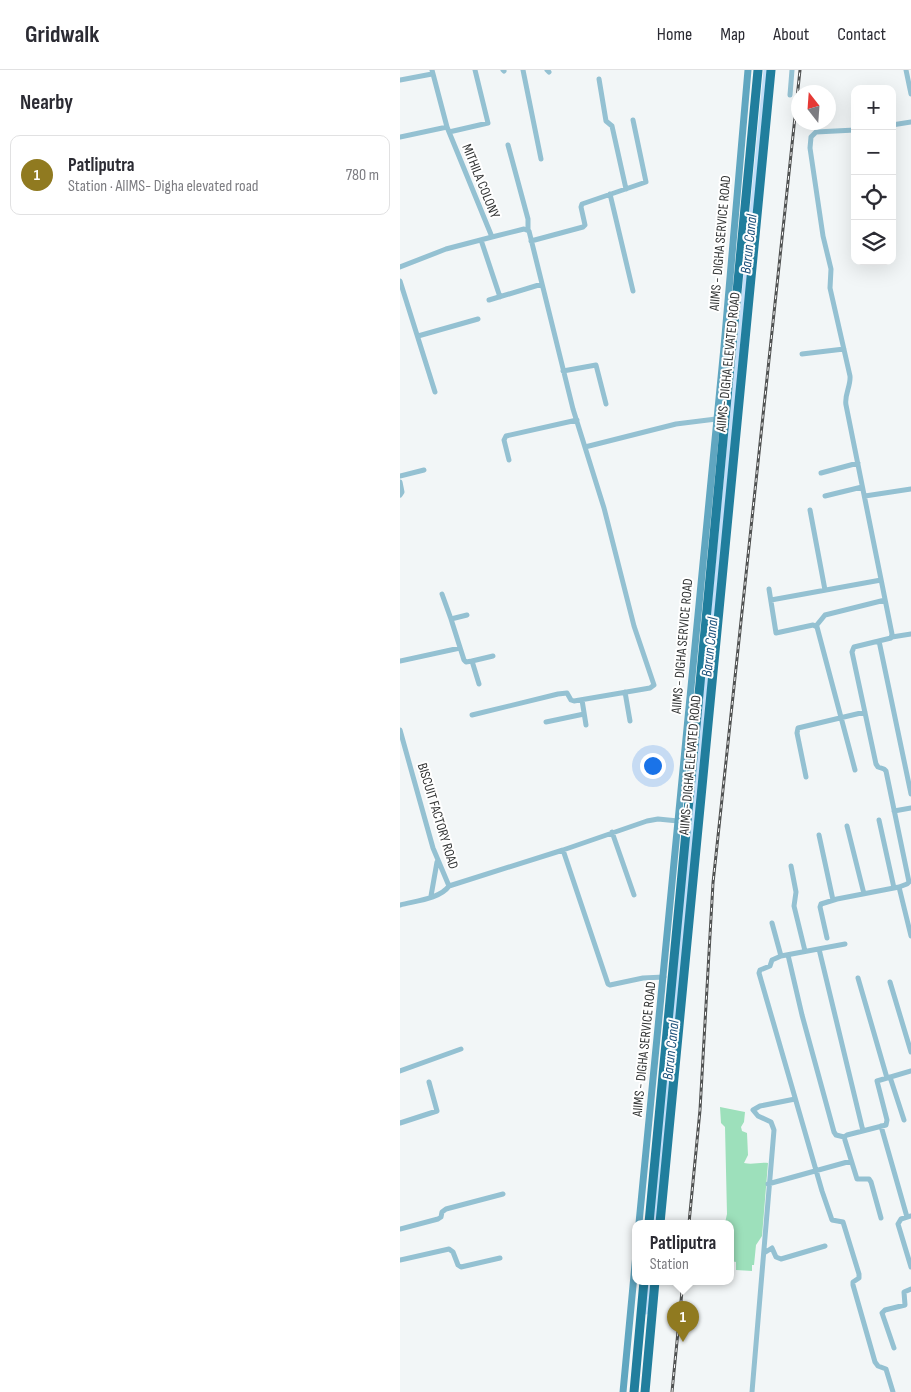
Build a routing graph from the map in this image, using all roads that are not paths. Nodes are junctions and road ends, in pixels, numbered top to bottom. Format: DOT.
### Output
graph roads {
  1 [pos="475,70"];
  2 [pos="524,70"];
  3 [pos="748,70"];
  4 [pos="758,70"];
  5 [pos="771,70"];
  6 [pos="792,70"];
  7 [pos="906,70"];
  8 [pos="432,72"];
  9 [pos="599,79"];
  10 [pos="400,80"];
  11 [pos="790,94"];
  12 [pos="911,94"];
  13 [pos="633,120"];
  14 [pos="911,122"];
  15 [pos="896,124"];
  16 [pos="448,130"];
  17 [pos="851,130"];
  18 [pos="400,137"];
  19 [pos="508,145"];
  20 [pos="541,160"];
  21 [pos="626,189"];
  22 [pos="610,194"];
  23 [pos="528,230"];
  24 [pos="492,237"];
  25 [pos="481,240"];
  26 [pos="531,241"];
  27 [pos="400,267"];
  28 [pos="400,281"];
  29 [pos="542,284"];
  30 [pos="633,291"];
  31 [pos="500,297"];
  32 [pos="489,300"];
  33 [pos="478,319"];
  34 [pos="418,336"];
  35 [pos="844,349"];
  36 [pos="802,354"];
  37 [pos="563,371"];
  38 [pos="436,392"];
  39 [pos="606,404"];
  40 [pos="716,419"];
  41 [pos="577,420"];
  42 [pos="585,447"];
  43 [pos="509,460"];
  44 [pos="858,463"];
  45 [pos="424,470"];
  46 [pos="822,473"];
  47 [pos="400,476"];
  48 [pos="400,482"];
  49 [pos="862,487"];
  50 [pos="911,489"];
  51 [pos="400,495"];
  52 [pos="825,496"];
  53 [pos="864,496"];
  54 [pos="810,510"];
  55 [pos="881,580"];
  56 [pos="769,589"];
  57 [pos="825,590"];
  58 [pos="442,594"];
  59 [pos="771,600"];
  60 [pos="885,600"];
  61 [pos="468,615"];
  62 [pos="451,619"];
  63 [pos="816,626"];
  64 [pos="911,634"];
  65 [pos="892,636"];
  66 [pos="879,641"];
  67 [pos="460,648"];
  68 [pos="493,656"];
  69 [pos="472,661"];
  70 [pos="400,662"];
  71 [pos="479,684"];
  72 [pos="625,692"];
  73 [pos="582,700"];
  74 [pos="865,712"];
  75 [pos="584,714"];
  76 [pos="472,715"];
  77 [pos="841,719"];
  78 [pos="630,721"];
  79 [pos="546,722"];
  80 [pos="586,725"];
  81 [pos="400,730"];
  82 [pos="855,770"];
  83 [pos="806,777"];
  84 [pos="911,794"];
  85 [pos="911,808"];
  86 [pos="894,811"];
  87 [pos="878,820"];
  88 [pos="678,821"];
  89 [pos="847,826"];
  90 [pos="612,832"];
  91 [pos="819,835"];
  92 [pos="563,850"];
  93 [pos="438,860"];
  94 [pos="791,866"];
  95 [pos="909,884"];
  96 [pos="449,886"];
  97 [pos="896,888"];
  98 [pos="864,894"];
  99 [pos="634,895"];
  100 [pos="432,896"];
  101 [pos="833,900"];
  102 [pos="400,905"];
  103 [pos="772,923"];
  104 [pos="911,936"];
  105 [pos="827,938"];
  106 [pos="845,944"];
  107 [pos="818,949"];
  108 [pos="805,951"];
  109 [pos="788,954"];
  110 [pos="781,956"];
  111 [pos="664,977"];
  112 [pos="858,978"];
  113 [pos="890,982"];
  114 [pos="461,1049"];
  115 [pos="911,1052"];
  116 [pos="400,1071"];
  117 [pos="911,1071"];
  118 [pos="888,1077"];
  119 [pos="429,1082"];
  120 [pos="795,1099"];
  121 [pos="904,1120"];
  122 [pos="400,1123"];
  123 [pos="881,1126"];
  124 [pos="863,1131"];
  125 [pos="844,1137"];
  126 [pos="851,1161"];
  127 [pos="815,1170"];
  128 [pos="768,1184"];
  129 [pos="503,1194"];
  130 [pos="909,1216"];
  131 [pos="881,1218"];
  132 [pos="638,1220"];
  133 [pos="649,1220"];
  134 [pos="660,1220"];
  135 [pos="400,1229"];
  136 [pos="825,1246"];
  137 [pos="764,1253"];
  138 [pos="500,1258"];
  139 [pos="400,1260"];
  140 [pos="911,1267"];
  141 [pos="633,1285"];
  142 [pos="644,1285"];
  143 [pos="655,1285"];
  144 [pos="911,1289"];
  145 [pos="894,1348"];
  146 [pos="623,1392"];
  147 [pos="634,1392"];
  148 [pos="645,1392"];
  149 [pos="752,1392"];
  150 [pos="893,1392"];
  1 -- 16 [label="street"];
  2 -- 20 [label="street"];
  3 -- 40 [label="main road, AIIMS - DIGHA SERVICE ROAD"];
  4 -- 133 [label="highway, AIIMS- DIGHA ELEVATED ROAD"];
  5 -- 134 [label="highway, AIIMS- DIGHA ELEVATED ROAD"];
  6 -- 11 [label="street"];
  7 -- 12 [label="street"];
  8 -- 10 [label="street"];
  8 -- 16 [label="street, MITHILA COLONY"];
  9 -- 21 [label="street"];
  13 -- 21 [label="street"];
  14 -- 15 [label="street"];
  16 -- 18 [label="street"];
  16 -- 24 [label="street, MITHILA COLONY"];
  17 -- 35 [label="street"];
  19 -- 23 [label="street"];
  21 -- 22 [label="street"];
  22 -- 26 [label="street"];
  22 -- 30 [label="street"];
  23 -- 24 [label="street"];
  23 -- 26 [label="street"];
  24 -- 25 [label="street, MITHILA COLONY"];
  25 -- 27 [label="street, MITHILA COLONY"];
  25 -- 31 [label="street"];
  26 -- 29 [label="street"];
  28 -- 34 [label="street"];
  29 -- 31 [label="street"];
  29 -- 37 [label="street"];
  31 -- 32 [label="street"];
  33 -- 34 [label="street"];
  34 -- 38 [label="street"];
  35 -- 36 [label="street"];
  35 -- 44 [label="street"];
  37 -- 39 [label="street"];
  37 -- 41 [label="street"];
  40 -- 42 [label="street"];
  40 -- 88 [label="main road, AIIMS - DIGHA SERVICE ROAD"];
  41 -- 42 [label="street"];
  41 -- 43 [label="street"];
  42 -- 72 [label="street"];
  44 -- 46 [label="street"];
  44 -- 49 [label="street"];
  45 -- 47 [label="street"];
  48 -- 51 [label="street"];
  49 -- 52 [label="street"];
  49 -- 53 [label="street"];
  50 -- 53 [label="street"];
  53 -- 55 [label="street"];
  54 -- 57 [label="street"];
  55 -- 57 [label="street"];
  55 -- 60 [label="street"];
  56 -- 59 [label="street"];
  57 -- 59 [label="street"];
  58 -- 62 [label="street"];
  59 -- 63 [label="street"];
  60 -- 63 [label="street"];
  60 -- 65 [label="street"];
  61 -- 62 [label="street"];
  62 -- 67 [label="street"];
  63 -- 77 [label="street"];
  64 -- 65 [label="street"];
  65 -- 66 [label="street"];
  66 -- 74 [label="street"];
  66 -- 84 [label="street"];
  67 -- 69 [label="street"];
  67 -- 70 [label="street"];
  68 -- 69 [label="street"];
  69 -- 71 [label="street"];
  72 -- 73 [label="street"];
  72 -- 78 [label="street"];
  73 -- 75 [label="street"];
  73 -- 76 [label="street"];
  74 -- 77 [label="street"];
  74 -- 86 [label="street"];
  75 -- 79 [label="street"];
  75 -- 80 [label="street"];
  77 -- 82 [label="street"];
  77 -- 83 [label="street"];
  81 -- 93 [label="street, BISCUIT FACTORY ROAD"];
  85 -- 86 [label="street"];
  86 -- 95 [label="street"];
  87 -- 97 [label="street"];
  88 -- 90 [label="street"];
  88 -- 111 [label="main road, AIIMS - DIGHA SERVICE ROAD"];
  89 -- 98 [label="street"];
  90 -- 92 [label="street"];
  90 -- 99 [label="street"];
  91 -- 101 [label="street"];
  92 -- 96 [label="street"];
  92 -- 111 [label="street"];
  93 -- 96 [label="street, BISCUIT FACTORY ROAD"];
  93 -- 100 [label="street"];
  94 -- 108 [label="street"];
  95 -- 97 [label="street"];
  96 -- 100 [label="street, BISCUIT FACTORY ROAD"];
  97 -- 98 [label="street"];
  97 -- 104 [label="street"];
  98 -- 101 [label="street"];
  100 -- 102 [label="street, BISCUIT FACTORY ROAD"];
  101 -- 105 [label="street"];
  103 -- 110 [label="street"];
  106 -- 107 [label="street"];
  107 -- 108 [label="street"];
  107 -- 124 [label="street"];
  108 -- 109 [label="street"];
  109 -- 110 [label="street"];
  109 -- 125 [label="street"];
  110 -- 120 [label="street"];
  111 -- 132 [label="main road, AIIMS - DIGHA SERVICE ROAD"];
  112 -- 118 [label="street"];
  113 -- 115 [label="street"];
  114 -- 116 [label="street"];
  117 -- 118 [label="street"];
  118 -- 121 [label="street"];
  118 -- 123 [label="street"];
  119 -- 122 [label="street"];
  120 -- 127 [label="street"];
  120 -- 128 [label="street"];
  123 -- 124 [label="street"];
  123 -- 130 [label="street"];
  124 -- 125 [label="street"];
  125 -- 126 [label="street"];
  126 -- 127 [label="street"];
  126 -- 131 [label="street"];
  127 -- 128 [label="street"];
  127 -- 150 [label="street"];
  128 -- 137 [label="street"];
  129 -- 135 [label="street"];
  130 -- 140 [label="street"];
  136 -- 137 [label="street"];
  137 -- 149 [label="street"];
  138 -- 139 [label="street"];
  141 -- 146 [label="main road"];
  142 -- 147 [label="highway"];
  143 -- 148 [label="highway"];
  144 -- 145 [label="street"];
}
